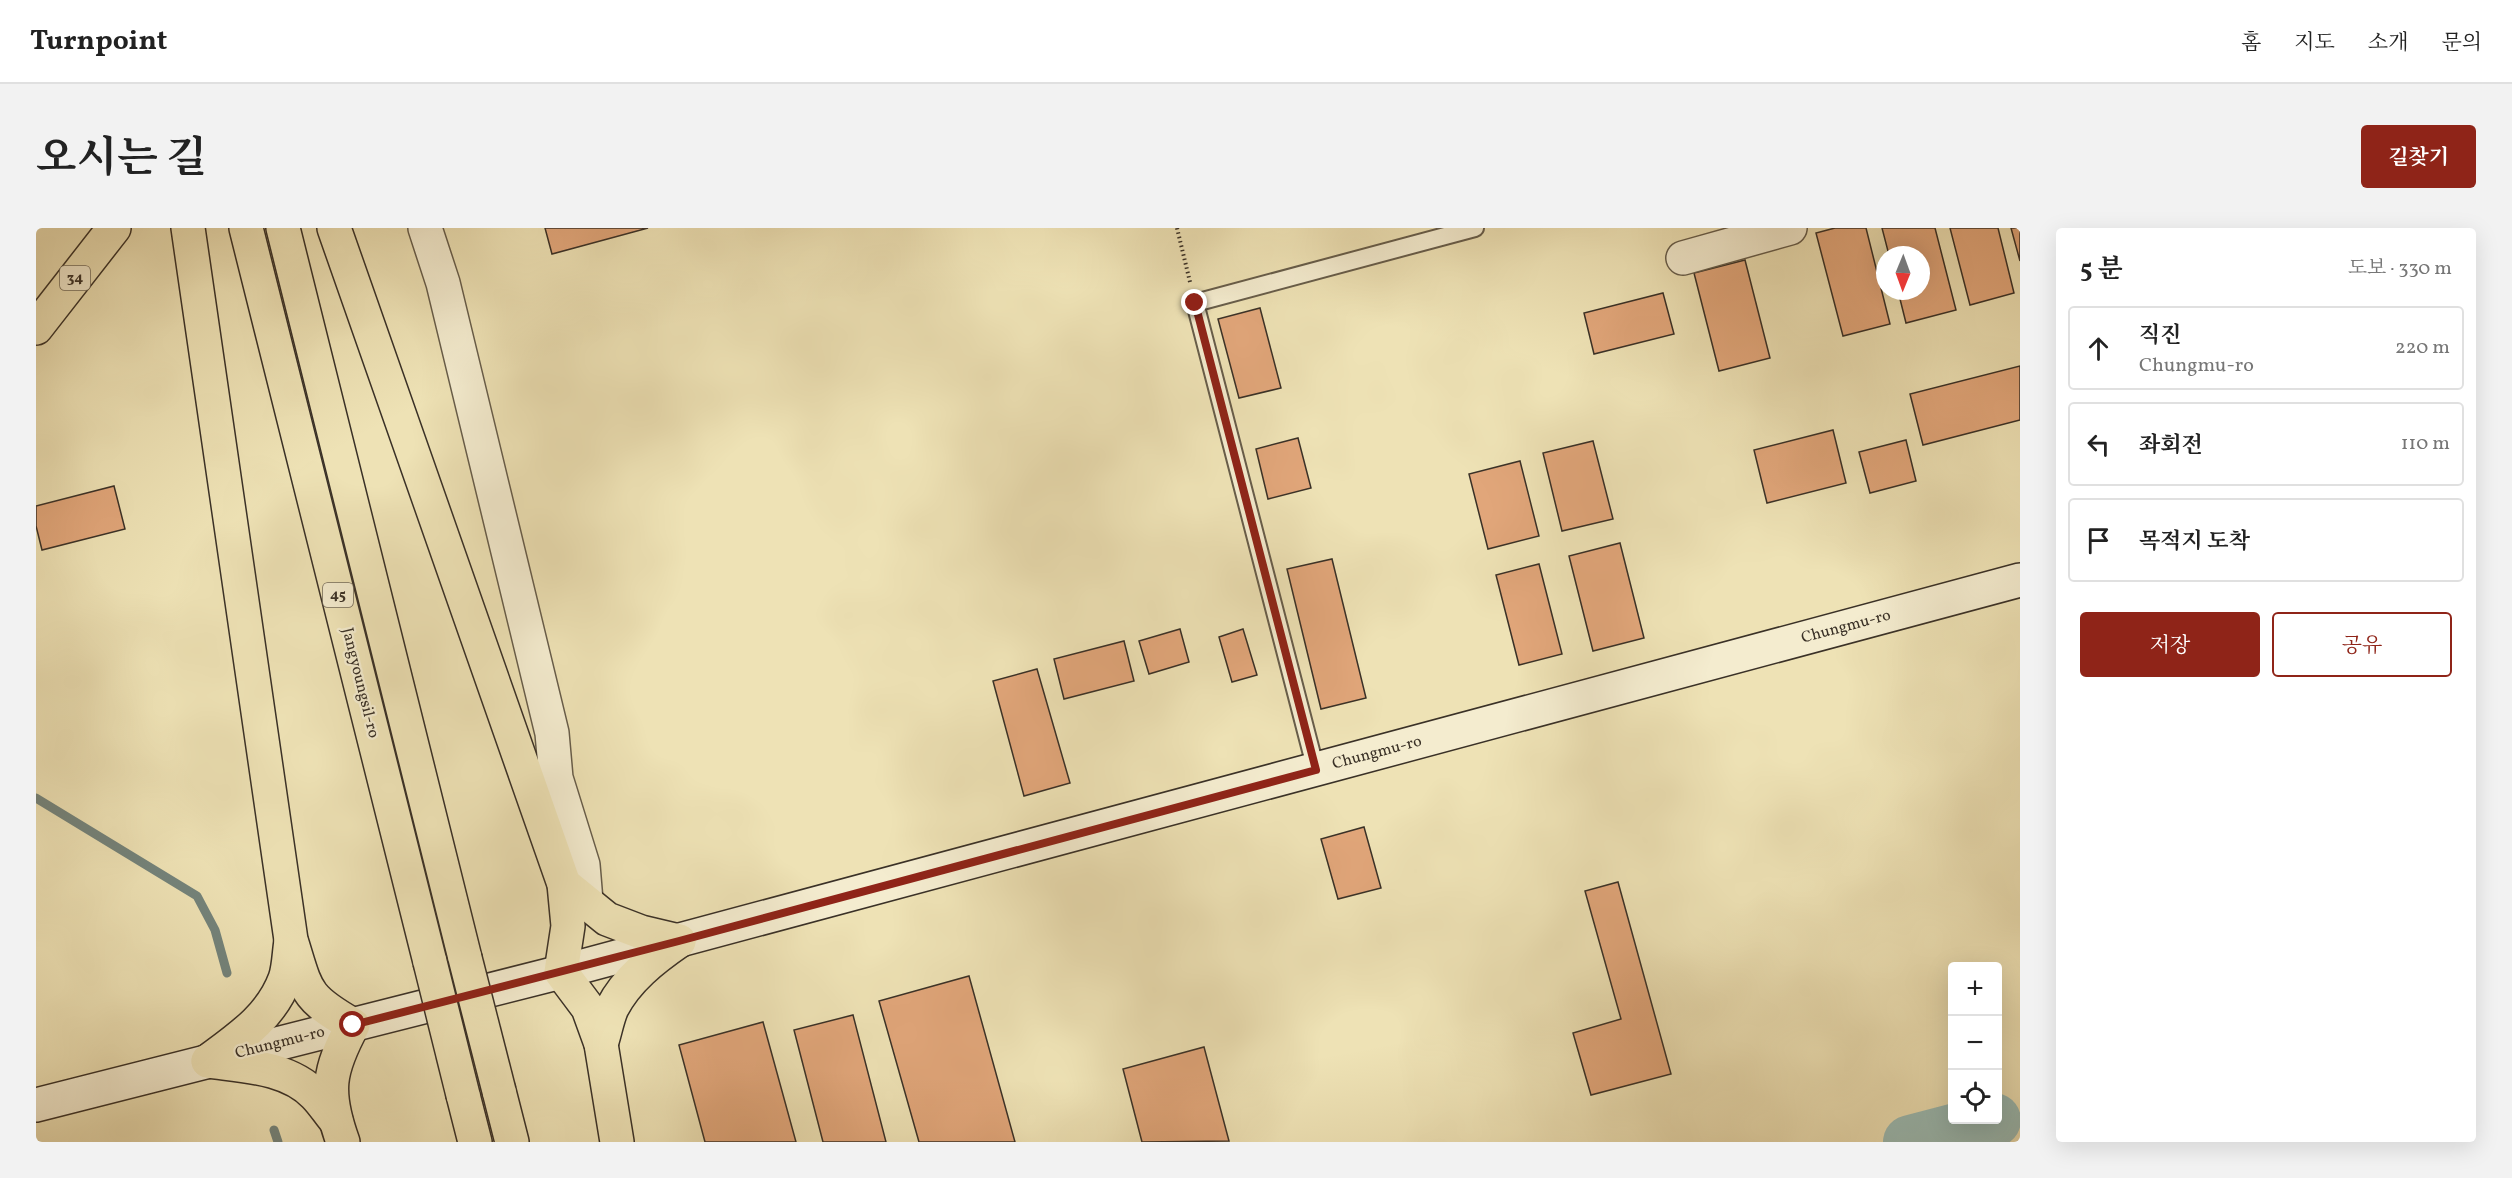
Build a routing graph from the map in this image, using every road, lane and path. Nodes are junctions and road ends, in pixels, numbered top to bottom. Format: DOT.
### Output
graph roads {
  1 [pos="114,228"];
  2 [pos="188,228"];
  3 [pos="246,228"];
  4 [pos="283,228"];
  5 [pos="334,228"];
  6 [pos="425,228"];
  7 [pos="1177,228"];
  8 [pos="1475,228"];
  9 [pos="1790,228"];
  10 [pos="1683,258"];
  11 [pos="1195,303"];
  12 [pos="36,328"];
  13 [pos="2020,580"];
  14 [pos="1316,770"];
  15 [pos="575,892"];
  16 [pos="291,940"];
  17 [pos="679,941"];
  18 [pos="561,972"];
  19 [pos="353,1025"];
  20 [pos="601,1044"];
  21 [pos="208,1061"];
  22 [pos="36,1105"];
  23 [pos="339,1132"];
  24 [pos="475,1142"];
  25 [pos="512,1142"];
  26 [pos="616,1142"];
  1 -- 12 [label="highway, 34"];
  2 -- 16 [label="highway"];
  3 -- 24 [label="highway, Jangyoungsil-ro / 45, bridge"];
  4 -- 25 [label="highway, 45, bridge"];
  5 -- 15 [label="highway"];
  6 -- 15 [label="street"];
  7 -- 11 [label="path"];
  8 -- 11 [label="lane"];
  9 -- 10 [label="street"];
  11 -- 14 [label="lane"];
  13 -- 14 [label="street, Chungmu-ro"];
  14 -- 17 [label="street, Chungmu-ro"];
  15 -- 17 [label="highway"];
  15 -- 18 [label="highway"];
  16 -- 19 [label="highway"];
  16 -- 21 [label="highway"];
  17 -- 18 [label="street, Chungmu-ro"];
  17 -- 20 [label="highway"];
  18 -- 19 [label="street, Chungmu-ro"];
  18 -- 20 [label="highway"];
  19 -- 21 [label="street, Chungmu-ro"];
  19 -- 23 [label="highway"];
  20 -- 26 [label="highway"];
  21 -- 22 [label="street, Chungmu-ro"];
  21 -- 23 [label="highway"];
}
